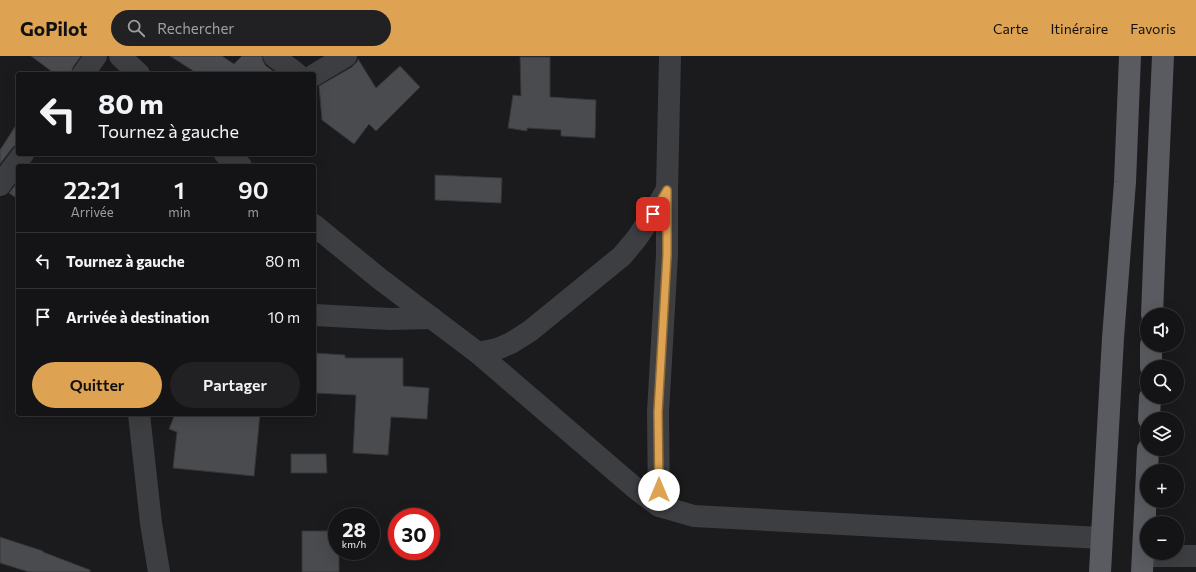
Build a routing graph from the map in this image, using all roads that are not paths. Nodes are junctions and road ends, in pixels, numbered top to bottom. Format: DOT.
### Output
graph roads {
  1 [pos="96,56"];
  2 [pos="120,56"];
  3 [pos="274,56"];
  4 [pos="346,56"];
  5 [pos="670,56"];
  6 [pos="1130,56"];
  7 [pos="1163,56"];
  8 [pos="84,72"];
  9 [pos="137,72"];
  10 [pos="294,72"];
  11 [pos="316,74"];
  12 [pos="22,156"];
  13 [pos="228,156"];
  14 [pos="238,164"];
  15 [pos="0,185"];
  16 [pos="667,190"];
  17 [pos="316,227"];
  18 [pos="1152,308"];
  19 [pos="316,315"];
  20 [pos="432,318"];
  21 [pos="478,353"];
  22 [pos="139,416"];
  23 [pos="659,506"];
  24 [pos="1145,508"];
  25 [pos="1101,538"];
  26 [pos="1196,556"];
  27 [pos="1143,564"];
  28 [pos="159,572"];
  29 [pos="1100,572"];
  1 -- 8 [label="street"];
  2 -- 9 [label="street"];
  3 -- 10 [label="street"];
  4 -- 11 [label="street"];
  5 -- 16 [label="street"];
  6 -- 25 [label="main road"];
  7 -- 18 [label="main road"];
  12 -- 15 [label="street"];
  13 -- 14 [label="street"];
  16 -- 21 [label="street"];
  16 -- 23 [label="street"];
  17 -- 20 [label="street"];
  19 -- 20 [label="street"];
  20 -- 21 [label="street"];
  21 -- 23 [label="street"];
  22 -- 28 [label="street"];
  23 -- 25 [label="street"];
  24 -- 27 [label="main road"];
  25 -- 29 [label="main road"];
  26 -- 27 [label="street"];
}
